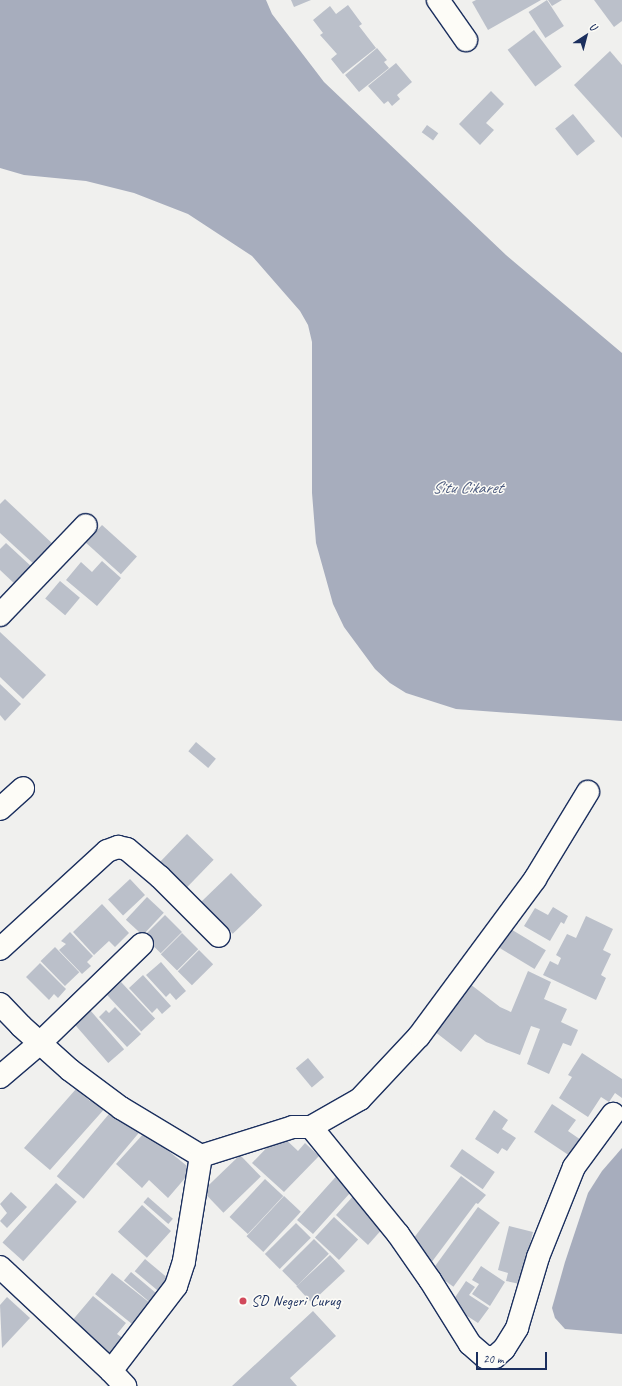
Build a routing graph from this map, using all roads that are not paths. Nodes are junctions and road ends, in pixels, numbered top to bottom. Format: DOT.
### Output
graph roads {
  1 [pos="438,0"];
  2 [pos="466,40"];
  3 [pos="86,525"];
  4 [pos="0,615"];
  5 [pos="22,788"];
  6 [pos="588,792"];
  7 [pos="0,809"];
  8 [pos="219,936"];
  9 [pos="142,944"];
  10 [pos="0,949"];
  11 [pos="0,1004"];
  12 [pos="40,1043"];
  13 [pos="0,1077"];
  14 [pos="613,1114"];
  15 [pos="311,1127"];
  16 [pos="201,1156"];
  17 [pos="0,1267"];
  18 [pos="118,1378"];
  1 -- 2 [label="street"];
  3 -- 4 [label="street"];
  5 -- 7 [label="street"];
  6 -- 15 [label="street"];
  8 -- 10 [label="street"];
  9 -- 12 [label="street"];
  11 -- 12 [label="street"];
  12 -- 13 [label="street"];
  12 -- 16 [label="street"];
  14 -- 15 [label="street"];
  15 -- 16 [label="street"];
  16 -- 18 [label="street"];
  17 -- 18 [label="street"];
}
